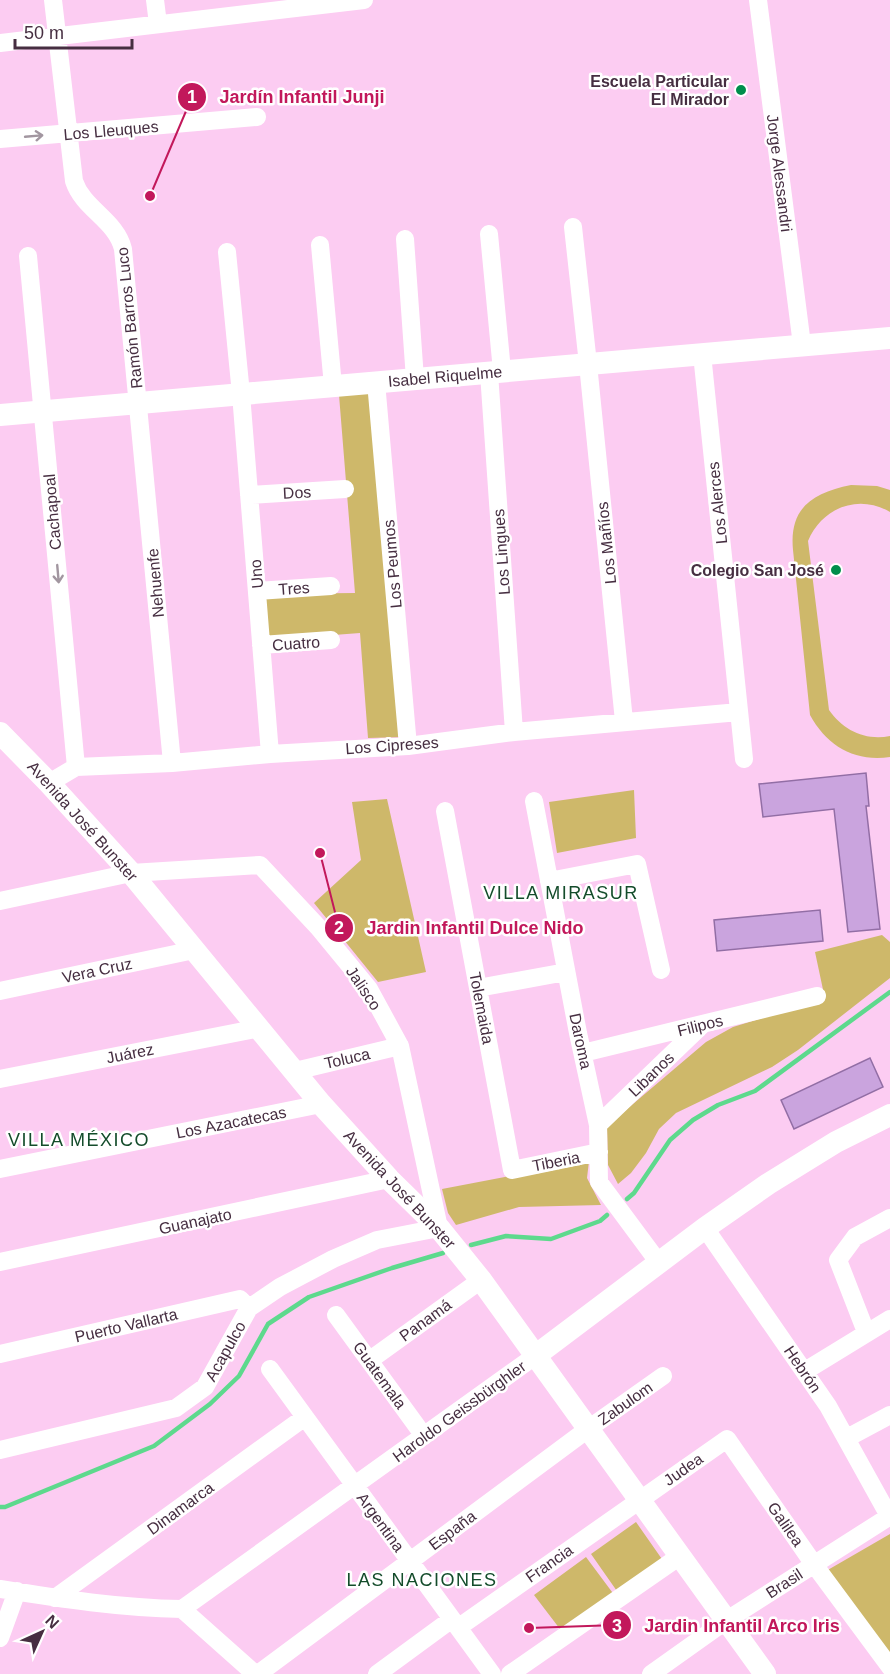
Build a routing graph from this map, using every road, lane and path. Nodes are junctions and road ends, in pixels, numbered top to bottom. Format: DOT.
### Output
graph roads {
  1 [pos="53,0"];
  2 [pos="155,0"];
  3 [pos="364,0"];
  4 [pos="758,0"];
  5 [pos="343,1"];
  6 [pos="159,24"];
  7 [pos="57,36"];
  8 [pos="0,42"];
  9 [pos="257,117"];
  10 [pos="69,133"];
  11 [pos="0,139"];
  12 [pos="573,227"];
  13 [pos="489,234"];
  14 [pos="405,239"];
  15 [pos="320,245"];
  16 [pos="227,252"];
  17 [pos="28,256"];
  18 [pos="890,338"];
  19 [pos="802,345"];
  20 [pos="702,354"];
  21 [pos="588,364"];
  22 [pos="495,372"];
  23 [pos="415,379"];
  24 [pos="376,382"];
  25 [pos="333,386"];
  26 [pos="241,394"];
  27 [pos="139,403"];
  28 [pos="43,411"];
  29 [pos="0,415"];
  30 [pos="345,489"];
  31 [pos="249,495"];
  32 [pos="331,586"];
  33 [pos="257,591"];
  34 [pos="331,640"];
  35 [pos="261,645"];
  36 [pos="739,712"];
  37 [pos="624,721"];
  38 [pos="514,732"];
  39 [pos="0,733"];
  40 [pos="408,746"];
  41 [pos="270,754"];
  42 [pos="744,759"];
  43 [pos="172,763"];
  44 [pos="76,767"];
  45 [pos="50,783"];
  46 [pos="534,801"];
  47 [pos="446,812"];
  48 [pos="131,873"];
  49 [pos="549,881"];
  50 [pos="0,901"];
  51 [pos="194,950"];
  52 [pos="661,970"];
  53 [pos="566,972"];
  54 [pos="478,988"];
  55 [pos="0,991"];
  56 [pos="817,996"];
  57 [pos="704,1024"];
  58 [pos="260,1028"];
  59 [pos="400,1046"];
  60 [pos="583,1053"];
  61 [pos="295,1071"];
  62 [pos="0,1079"];
  63 [pos="321,1104"];
  64 [pos="890,1115"];
  65 [pos="598,1125"];
  66 [pos="599,1152"];
  67 [pos="0,1169"];
  68 [pos="512,1170"];
  69 [pos="389,1179"];
  70 [pos="890,1218"];
  71 [pos="439,1228"];
  72 [pos="705,1228"];
  73 [pos="0,1262"];
  74 [pos="659,1263"];
  75 [pos="481,1280"];
  76 [pos="249,1308"];
  77 [pos="336,1315"];
  78 [pos="890,1319"];
  79 [pos="866,1332"];
  80 [pos="0,1354"];
  81 [pos="535,1356"];
  82 [pos="369,1360"];
  83 [pos="270,1370"];
  84 [pos="805,1371"];
  85 [pos="663,1376"];
  86 [pos="890,1415"];
  87 [pos="305,1417"];
  88 [pos="588,1429"];
  89 [pos="424,1436"];
  90 [pos="847,1438"];
  91 [pos="727,1439"];
  92 [pos="0,1450"];
  93 [pos="355,1485"];
  94 [pos="639,1499"];
  95 [pos="889,1516"];
  96 [pos="680,1556"];
  97 [pos="410,1561"];
  98 [pos="813,1563"];
  99 [pos="8,1590"];
  100 [pos="55,1598"];
  101 [pos="183,1609"];
  102 [pos="727,1620"];
  103 [pos="455,1623"];
  104 [pos="0,1638"];
  105 [pos="890,1667"];
  106 [pos="257,1674"];
  107 [pos="376,1674"];
  108 [pos="492,1674"];
  109 [pos="510,1674"];
  110 [pos="651,1674"];
  111 [pos="765,1674"];
  1 -- 7 [label="street, Ramón Barros Luco"];
  2 -- 6 [label="street"];
  3 -- 5 [label="street"];
  4 -- 19 [label="street, Jorge Alessandri"];
  5 -- 6 [label="street"];
  6 -- 7 [label="street"];
  7 -- 8 [label="street"];
  7 -- 10 [label="street, Ramón Barros Luco"];
  9 -- 10 [label="street, Los Lleuques"];
  11 -- 10 [label="street, Los Lleuques, one-way"];
  10 -- 27 [label="street, Ramón Barros Luco"];
  12 -- 21 [label="street, Los Mañíos"];
  13 -- 22 [label="street, Los Lingues"];
  14 -- 23 [label="street"];
  15 -- 25 [label="street"];
  16 -- 26 [label="street, Uno"];
  17 -- 28 [label="street, Cachapoal"];
  18 -- 19 [label="street, Isabel Riquelme"];
  19 -- 20 [label="street, Isabel Riquelme"];
  20 -- 21 [label="street, Isabel Riquelme"];
  20 -- 36 [label="street, Los Alerces"];
  21 -- 22 [label="street, Isabel Riquelme"];
  21 -- 37 [label="street, Los Mañíos"];
  22 -- 23 [label="street, Isabel Riquelme"];
  22 -- 38 [label="street, Los Lingues"];
  23 -- 24 [label="street, Isabel Riquelme"];
  24 -- 25 [label="street, Isabel Riquelme"];
  24 -- 40 [label="street, Los Peumos"];
  25 -- 26 [label="street, Isabel Riquelme"];
  26 -- 27 [label="street, Isabel Riquelme"];
  26 -- 31 [label="street, Uno"];
  27 -- 28 [label="street, Isabel Riquelme"];
  27 -- 43 [label="street, Nehuenfe"];
  28 -- 29 [label="street, Isabel Riquelme"];
  28 -- 44 [label="street, Cachapoal, one-way"];
  30 -- 31 [label="street, Dos"];
  31 -- 33 [label="street, Uno"];
  32 -- 33 [label="street, Tres"];
  33 -- 35 [label="street, Uno"];
  34 -- 35 [label="street, Cuatro"];
  35 -- 41 [label="street, Uno"];
  36 -- 37 [label="street, Los Cipreses"];
  36 -- 42 [label="street, Los Alerces"];
  37 -- 38 [label="street, Los Cipreses"];
  38 -- 40 [label="street, Los Cipreses"];
  39 -- 45 [label="street, Avenida José Bunster"];
  40 -- 41 [label="street, Los Cipreses"];
  41 -- 43 [label="street, Los Cipreses"];
  43 -- 44 [label="street, Los Cipreses"];
  44 -- 45 [label="street, Los Cipreses"];
  45 -- 48 [label="street, Avenida José Bunster"];
  46 -- 49 [label="street, Daroma"];
  47 -- 54 [label="street, Tolemaida"];
  48 -- 50 [label="street"];
  48 -- 51 [label="street, Avenida José Bunster"];
  48 -- 59 [label="street, Jalisco"];
  49 -- 52 [label="street"];
  49 -- 53 [label="street, Daroma"];
  51 -- 55 [label="street, Vera Cruz"];
  51 -- 58 [label="street, Avenida José Bunster"];
  53 -- 54 [label="street"];
  53 -- 60 [label="street, Daroma"];
  54 -- 68 [label="street, Tolemaida"];
  56 -- 57 [label="street, Filipos"];
  57 -- 60 [label="street, Filipos"];
  57 -- 65 [label="street, Libanos"];
  58 -- 61 [label="street, Avenida José Bunster"];
  58 -- 62 [label="street, Juárez"];
  59 -- 61 [label="street, Toluca"];
  59 -- 71 [label="street, Jalisco"];
  60 -- 65 [label="street, Daroma"];
  61 -- 63 [label="street, Avenida José Bunster"];
  63 -- 67 [label="street, Los Azacatecas"];
  63 -- 69 [label="street, Avenida José Bunster"];
  64 -- 72 [label="street, Haroldo Geissbürghler"];
  65 -- 66 [label="street, Daroma"];
  66 -- 68 [label="street, Tiberia"];
  66 -- 74 [label="street, Daroma"];
  69 -- 71 [label="street, Avenida José Bunster"];
  69 -- 73 [label="street, Guanajato"];
  70 -- 79 [label="street"];
  71 -- 75 [label="street, Avenida José Bunster"];
  71 -- 76 [label="street, Acapulco"];
  72 -- 74 [label="street, Haroldo Geissbürghler"];
  72 -- 84 [label="street, Hebrón"];
  74 -- 81 [label="street, Haroldo Geissbürghler"];
  75 -- 81 [label="street, Avenida José Bunster"];
  75 -- 82 [label="street, Panamá"];
  76 -- 80 [label="street, Puerto Vallarta"];
  76 -- 92 [label="street, Acapulco"];
  77 -- 82 [label="street, Guatemala"];
  78 -- 79 [label="street"];
  79 -- 84 [label="street"];
  81 -- 88 [label="street, Avenida José Bunster"];
  81 -- 89 [label="street, Haroldo Geissbürghler"];
  82 -- 89 [label="street, Guatemala"];
  83 -- 87 [label="street, Argentina"];
  84 -- 90 [label="street, Hebrón"];
  85 -- 88 [label="street, Zabulom"];
  86 -- 90 [label="street"];
  87 -- 93 [label="street, Argentina"];
  87 -- 100 [label="street, Dinamarca"];
  88 -- 94 [label="street, Avenida José Bunster"];
  88 -- 97 [label="street, España"];
  89 -- 93 [label="street, Haroldo Geissbürghler"];
  90 -- 95 [label="street, Hebrón"];
  91 -- 94 [label="street, Judea"];
  91 -- 98 [label="street, Galilea"];
  93 -- 97 [label="street, Argentina"];
  93 -- 101 [label="street, Haroldo Geissbürghler"];
  94 -- 96 [label="street, Avenida José Bunster"];
  94 -- 103 [label="street, Francia"];
  95 -- 98 [label="street, Brasil"];
  96 -- 102 [label="street, Avenida José Bunster"];
  96 -- 109 [label="street"];
  97 -- 103 [label="street, Argentina"];
  97 -- 106 [label="street, España"];
  98 -- 102 [label="street, Brasil"];
  98 -- 105 [label="street, Galilea"];
  99 -- 100 [label="street"];
  99 -- 104 [label="street"];
  100 -- 101 [label="street"];
  101 -- 106 [label="street"];
  102 -- 110 [label="street, Brasil"];
  102 -- 111 [label="street, Avenida José Bunster"];
  103 -- 107 [label="street, Francia"];
  103 -- 108 [label="street, Argentina"];
}
